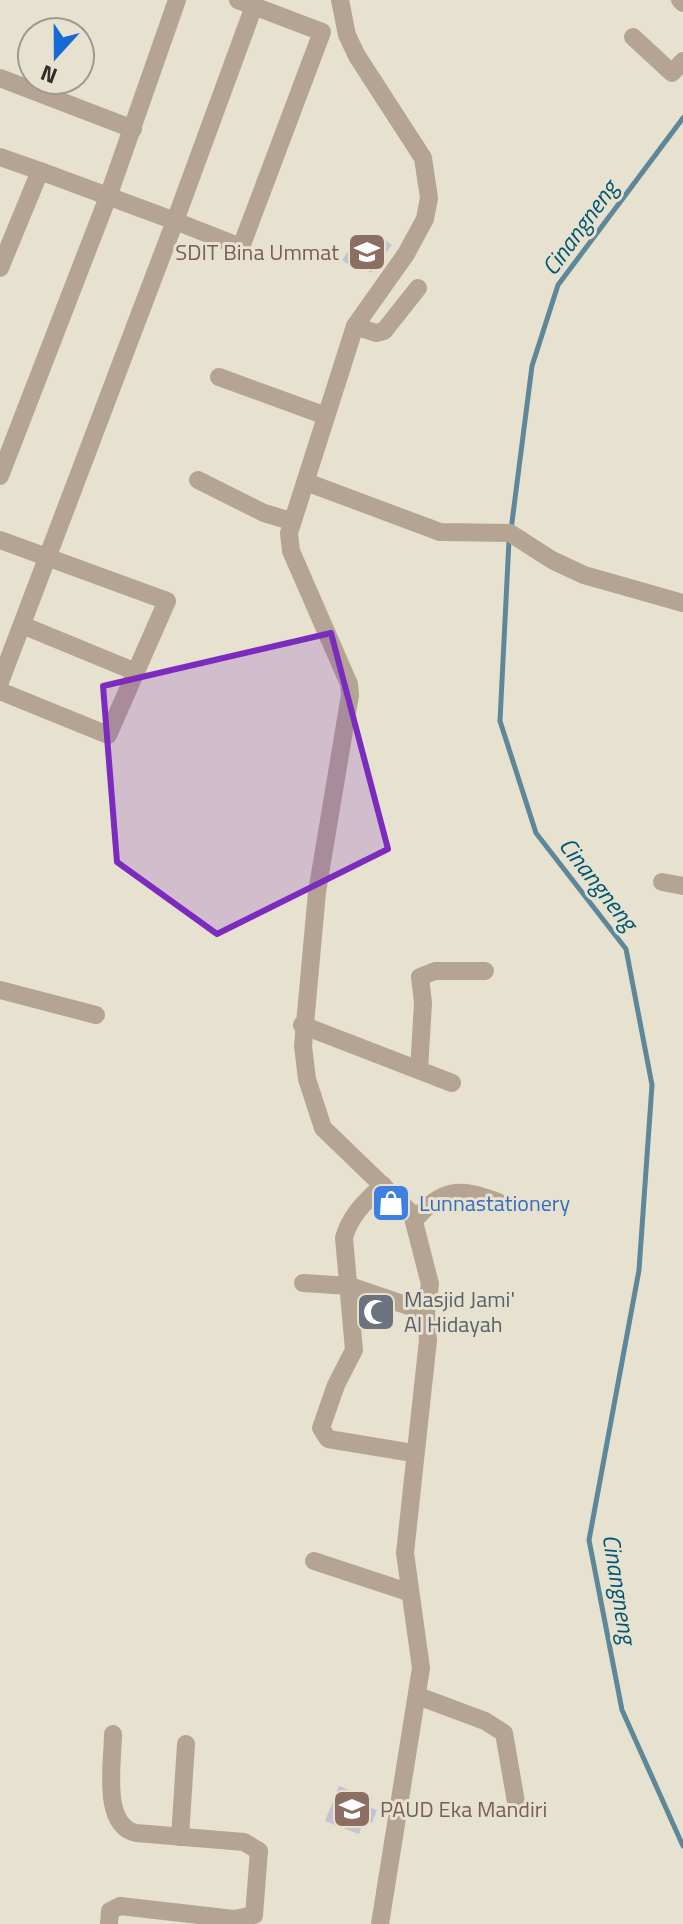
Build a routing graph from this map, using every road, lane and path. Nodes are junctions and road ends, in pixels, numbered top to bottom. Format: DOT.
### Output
graph roads {
  1 [pos="177,0"];
  2 [pos="340,0"];
  3 [pos="246,3"];
  4 [pos="633,37"];
  5 [pos="683,61"];
  6 [pos="0,78"];
  7 [pos="133,129"];
  8 [pos="0,157"];
  9 [pos="40,171"];
  10 [pos="108,197"];
  11 [pos="175,221"];
  12 [pos="0,268"];
  13 [pos="418,288"];
  14 [pos="355,326"];
  15 [pos="219,377"];
  16 [pos="326,416"];
  17 [pos="0,476"];
  18 [pos="198,480"];
  19 [pos="306,482"];
  20 [pos="291,521"];
  21 [pos="0,540"];
  22 [pos="49,558"];
  23 [pos="683,603"];
  24 [pos="22,625"];
  25 [pos="136,672"];
  26 [pos="0,682"];
  27 [pos="0,691"];
  28 [pos="662,882"];
  29 [pos="683,886"];
  30 [pos="485,971"];
  31 [pos="0,990"];
  32 [pos="96,1015"];
  33 [pos="302,1025"];
  34 [pos="419,1070"];
  35 [pos="452,1083"];
  36 [pos="383,1185"];
  37 [pos="498,1202"];
  38 [pos="414,1221"];
  39 [pos="303,1283"];
  40 [pos="350,1286"];
  41 [pos="426,1312"];
  42 [pos="413,1453"];
  43 [pos="314,1561"];
  44 [pos="408,1592"];
  45 [pos="418,1696"];
  46 [pos="113,1734"];
  47 [pos="186,1744"];
  48 [pos="517,1808"];
  49 [pos="180,1837"];
  50 [pos="234,1922"];
  51 [pos="109,1924"];
  52 [pos="380,1924"];
  1 -- 7 [label="street"];
  2 -- 14 [label="street"];
  3 -- 11 [label="street"];
  3 -- 11 [label="street"];
  4 -- 5 [label="street"];
  6 -- 7 [label="street"];
  7 -- 10 [label="street"];
  8 -- 9 [label="street"];
  9 -- 10 [label="street"];
  9 -- 12 [label="street"];
  10 -- 11 [label="street"];
  10 -- 17 [label="street"];
  11 -- 22 [label="street"];
  13 -- 14 [label="street"];
  14 -- 16 [label="street"];
  15 -- 16 [label="street"];
  16 -- 19 [label="street"];
  18 -- 20 [label="street"];
  19 -- 20 [label="street"];
  19 -- 23 [label="street"];
  20 -- 33 [label="street"];
  21 -- 22 [label="street"];
  22 -- 24 [label="street"];
  22 -- 25 [label="street"];
  24 -- 25 [label="street"];
  24 -- 26 [label="street"];
  25 -- 27 [label="street"];
  28 -- 29 [label="street"];
  30 -- 34 [label="street"];
  31 -- 32 [label="street"];
  33 -- 34 [label="street"];
  33 -- 36 [label="street"];
  34 -- 35 [label="street"];
  36 -- 38 [label="street"];
  36 -- 40 [label="street"];
  37 -- 38 [label="street"];
  38 -- 41 [label="street"];
  39 -- 40 [label="street"];
  40 -- 41 [label="street"];
  40 -- 42 [label="street"];
  41 -- 42 [label="street"];
  42 -- 44 [label="street"];
  43 -- 44 [label="street"];
  44 -- 45 [label="street"];
  45 -- 48 [label="street"];
  45 -- 52 [label="street"];
  46 -- 49 [label="street"];
  47 -- 49 [label="street"];
  49 -- 50 [label="street"];
  50 -- 51 [label="street"];
}
